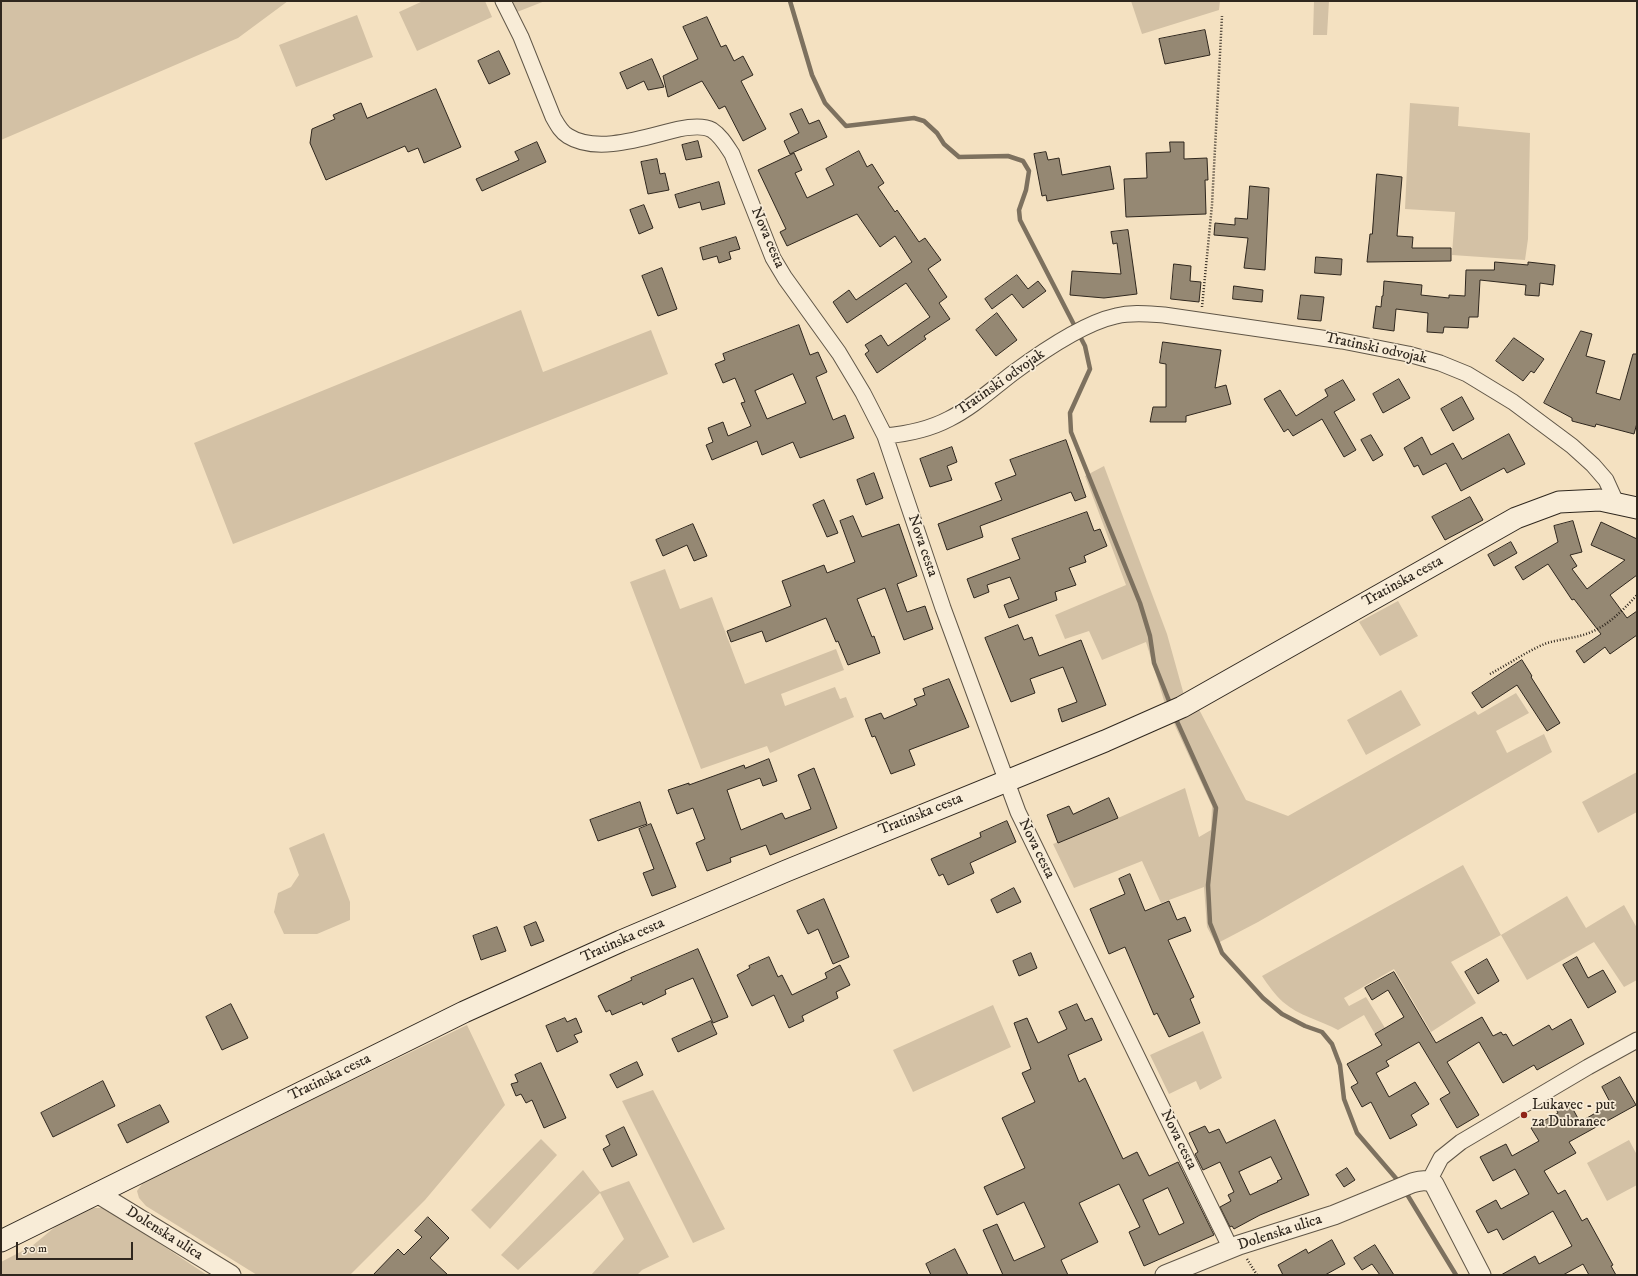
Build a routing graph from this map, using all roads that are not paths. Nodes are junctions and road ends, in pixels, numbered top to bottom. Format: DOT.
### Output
graph roads {
  1 [pos="503,1"];
  2 [pos="885,436"];
  3 [pos="1616,502"];
  4 [pos="1637,508"];
  5 [pos="1006,781"];
  6 [pos="1637,1040"];
  7 [pos="1412,1185"];
  8 [pos="97,1193"];
  9 [pos="1,1241"];
  10 [pos="1231,1249"];
  11 [pos="231,1275"];
  12 [pos="1165,1275"];
  13 [pos="1481,1275"];
  1 -- 2 [label="street, Nova cesta"];
  2 -- 3 [label="street, Tratinski odvojak"];
  2 -- 5 [label="street, Nova cesta"];
  3 -- 4 [label="main road, Tratinska cesta"];
  3 -- 5 [label="main road, Tratinska cesta"];
  5 -- 8 [label="main road, Tratinska cesta"];
  5 -- 10 [label="street, Nova cesta"];
  6 -- 7 [label="street"];
  7 -- 10 [label="street, Dolenska ulica"];
  7 -- 13 [label="street"];
  8 -- 9 [label="main road, Tratinska cesta"];
  8 -- 11 [label="street, Dolenska ulica"];
  10 -- 12 [label="street, Dolenska ulica"];
}
